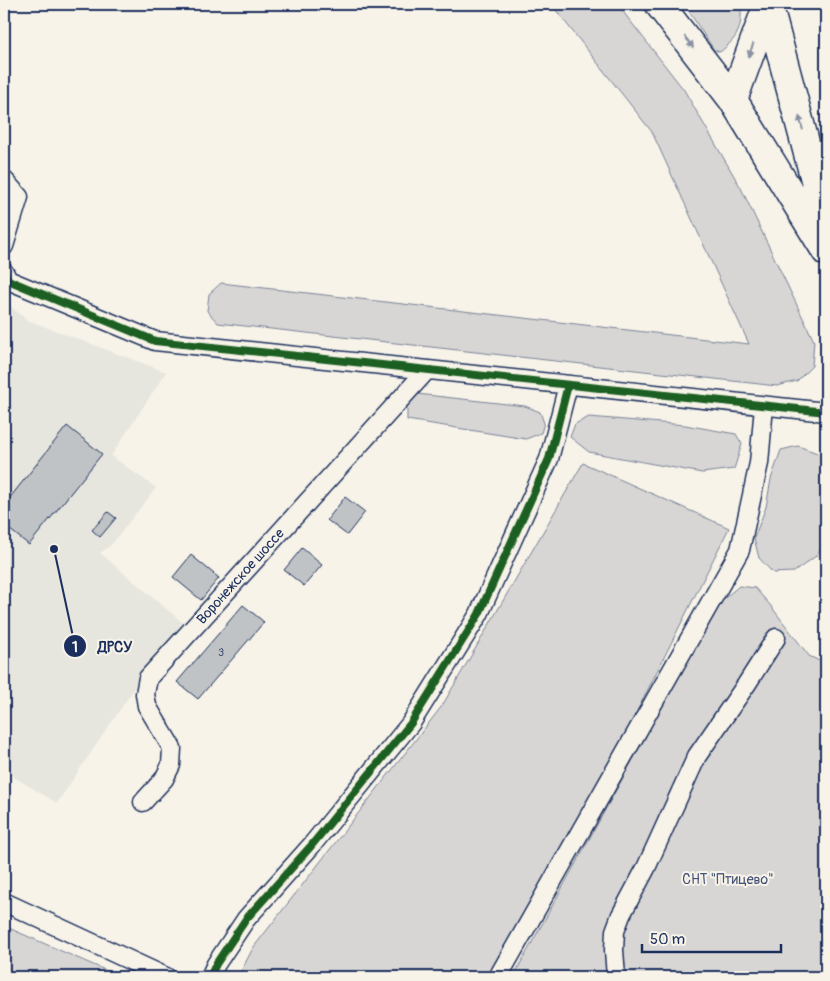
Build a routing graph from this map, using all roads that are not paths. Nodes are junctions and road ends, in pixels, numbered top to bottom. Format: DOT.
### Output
graph roads {
  1 [pos="659,4"];
  2 [pos="768,4"];
  3 [pos="733,100"];
  4 [pos="811,162"];
  5 [pos="776,169"];
  6 [pos="4,180"];
  7 [pos="826,221"];
  8 [pos="4,246"];
  9 [pos="826,251"];
  10 [pos="4,272"];
  11 [pos="427,370"];
  12 [pos="568,385"];
  13 [pos="764,406"];
  14 [pos="826,412"];
  15 [pos="776,638"];
  16 [pos="143,802"];
  17 [pos="4,902"];
  18 [pos="166,977"];
  19 [pos="210,977"];
  20 [pos="498,977"];
  21 [pos="616,977"];
  1 -- 3 [label="main road, one-way"];
  2 -- 3 [label="main road, one-way"];
  4 -- 2 [label="main road, one-way"];
  3 -- 5 [label="main road"];
  4 -- 5 [label="main road"];
  4 -- 7 [label="main road"];
  5 -- 9 [label="main road"];
  6 -- 8 [label="street"];
  10 -- 11 [label="street"];
  11 -- 12 [label="street"];
  11 -- 16 [label="street, Воронежское шоссе"];
  12 -- 13 [label="street"];
  12 -- 19 [label="street"];
  13 -- 14 [label="street"];
  13 -- 20 [label="street"];
  15 -- 21 [label="street"];
  17 -- 18 [label="street"];
}
